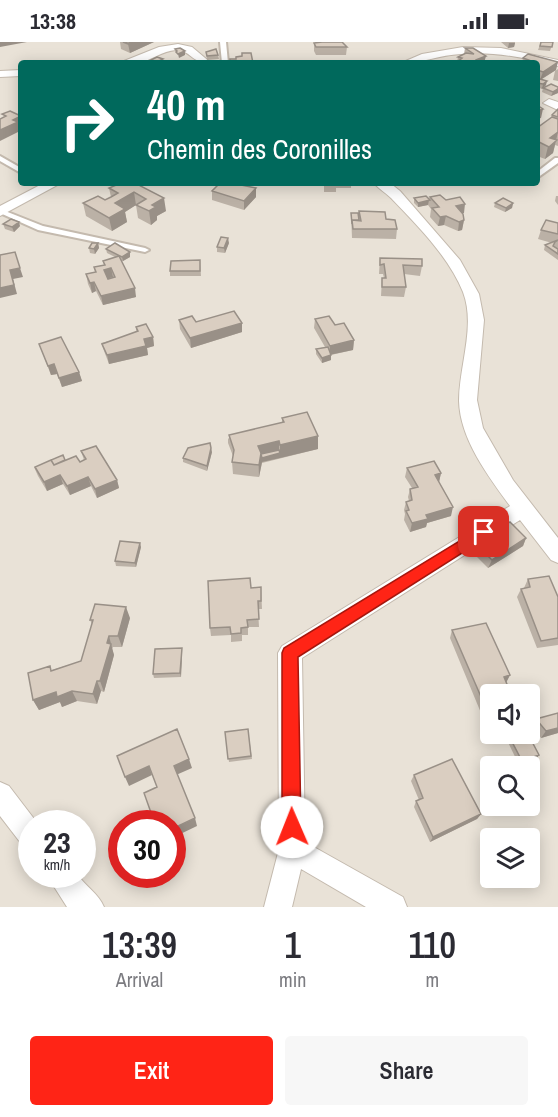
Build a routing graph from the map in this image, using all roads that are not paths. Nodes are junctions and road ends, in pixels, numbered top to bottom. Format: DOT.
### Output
graph roads {
  1 [pos="223,42"];
  2 [pos="139,60"];
  3 [pos="202,60"];
  4 [pos="225,60"];
  5 [pos="416,60"];
  6 [pos="558,63"];
  7 [pos="18,73"];
  8 [pos="0,74"];
  9 [pos="0,158"];
  10 [pos="558,160"];
  11 [pos="18,169"];
  12 [pos="540,174"];
  13 [pos="44,186"];
  14 [pos="385,186"];
  15 [pos="0,211"];
  16 [pos="146,250"];
  17 [pos="523,508"];
  18 [pos="558,555"];
  19 [pos="0,795"];
  20 [pos="18,819"];
  21 [pos="292,849"];
  22 [pos="70,888"];
  23 [pos="90,907"];
  24 [pos="278,907"];
  25 [pos="393,907"];
  1 -- 4 [label="lane"];
  2 -- 3 [label="street"];
  5 -- 6 [label="street"];
  7 -- 8 [label="street"];
  9 -- 11 [label="lane"];
  10 -- 12 [label="lane"];
  13 -- 15 [label="street"];
  14 -- 17 [label="street"];
  15 -- 16 [label="lane"];
  17 -- 18 [label="street"];
  17 -- 21 [label="street"];
  19 -- 20 [label="street"];
  21 -- 24 [label="street"];
  21 -- 25 [label="street"];
  22 -- 23 [label="street"];
}
